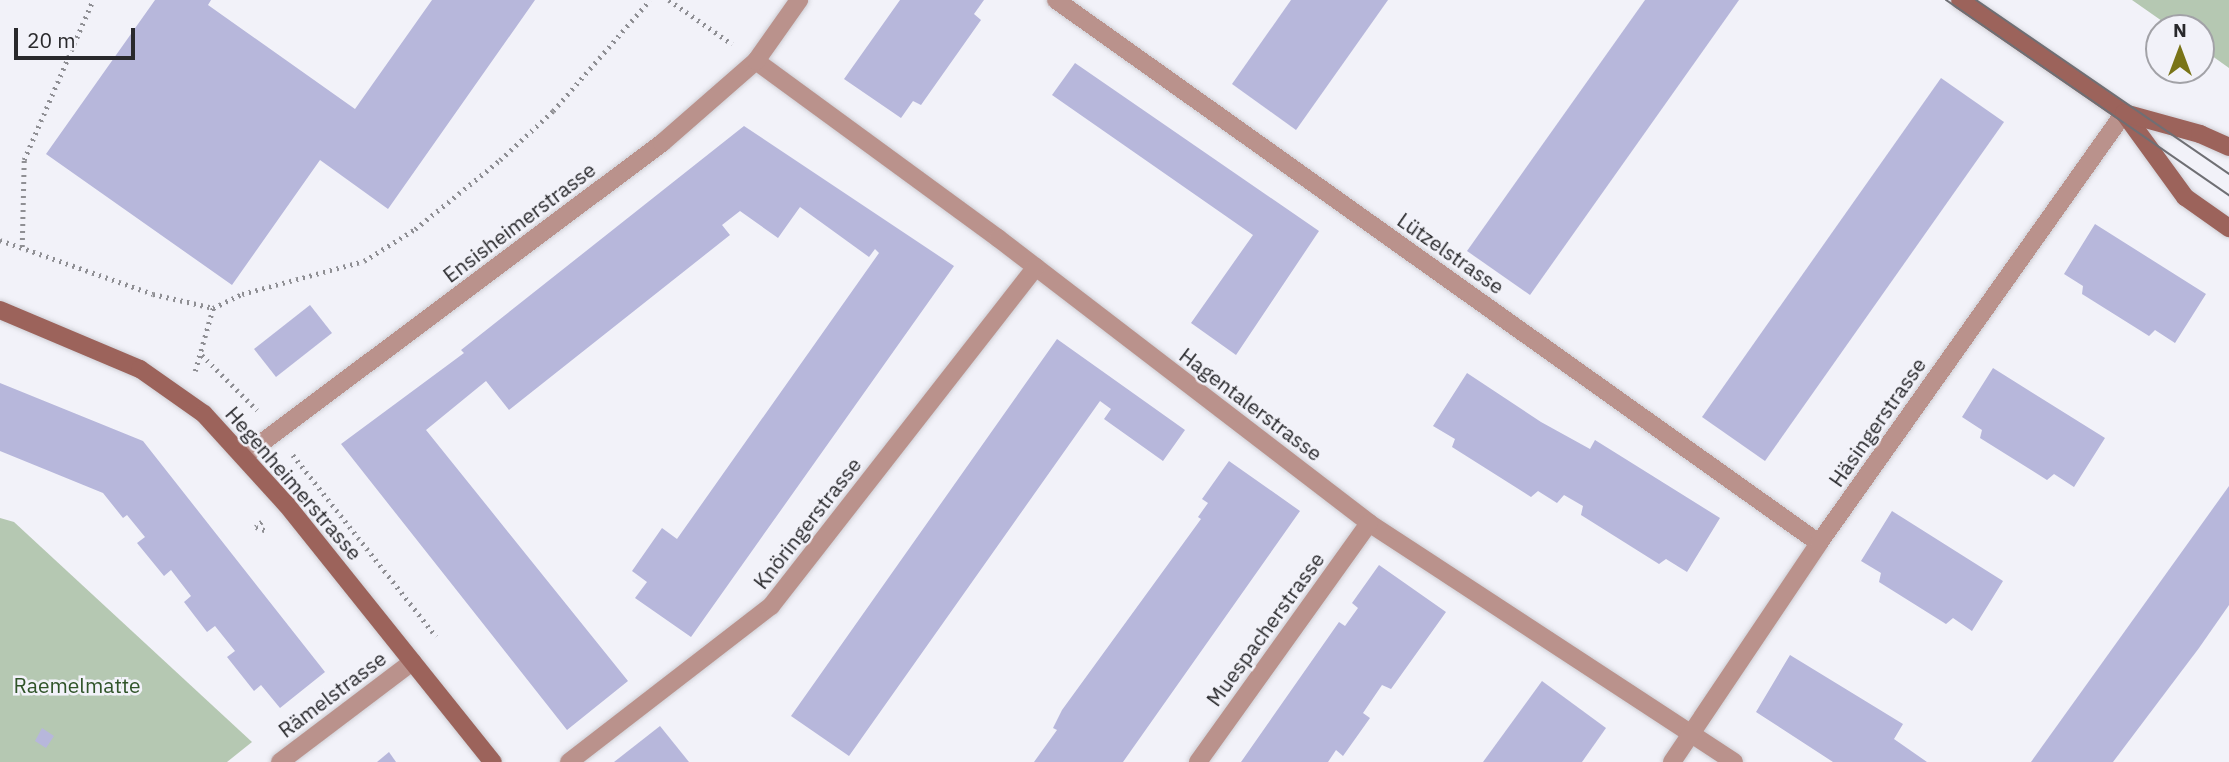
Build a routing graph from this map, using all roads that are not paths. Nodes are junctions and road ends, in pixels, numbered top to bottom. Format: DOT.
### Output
graph roads {
  1 [pos="799,0"];
  2 [pos="1056,0"];
  3 [pos="1960,0"];
  4 [pos="756,61"];
  5 [pos="2124,113"];
  6 [pos="2229,147"];
  7 [pos="2229,228"];
  8 [pos="1036,267"];
  9 [pos="0,310"];
  10 [pos="244,456"];
  11 [pos="1369,523"];
  12 [pos="1819,543"];
  13 [pos="412,662"];
  14 [pos="1694,732"];
  15 [pos="280,762"];
  16 [pos="493,762"];
  17 [pos="569,762"];
  18 [pos="1198,762"];
  19 [pos="1672,762"];
  20 [pos="1734,762"];
  1 -- 4 [label="street, Ensisheimerstrasse"];
  2 -- 12 [label="street, Lützelstrasse"];
  3 -- 5 [label="street"];
  4 -- 8 [label="street, Hagentalerstrasse"];
  4 -- 10 [label="street, Ensisheimerstrasse"];
  5 -- 6 [label="street"];
  5 -- 7 [label="street"];
  5 -- 12 [label="street, Häsingerstrasse"];
  8 -- 11 [label="street, Hagentalerstrasse"];
  8 -- 17 [label="street, Knöringerstrasse"];
  9 -- 10 [label="street, Hegenheimerstrasse"];
  10 -- 13 [label="street, Hegenheimerstrasse"];
  11 -- 14 [label="street, Hagentalerstrasse"];
  11 -- 18 [label="street, Muespacherstrasse"];
  12 -- 14 [label="street, Häsingerstrasse"];
  13 -- 15 [label="street, Rämelstrasse"];
  13 -- 16 [label="street, Hegenheimerstrasse"];
  14 -- 19 [label="street, Häsingerstrasse"];
  14 -- 20 [label="street, Hagentalerstrasse"];
}
